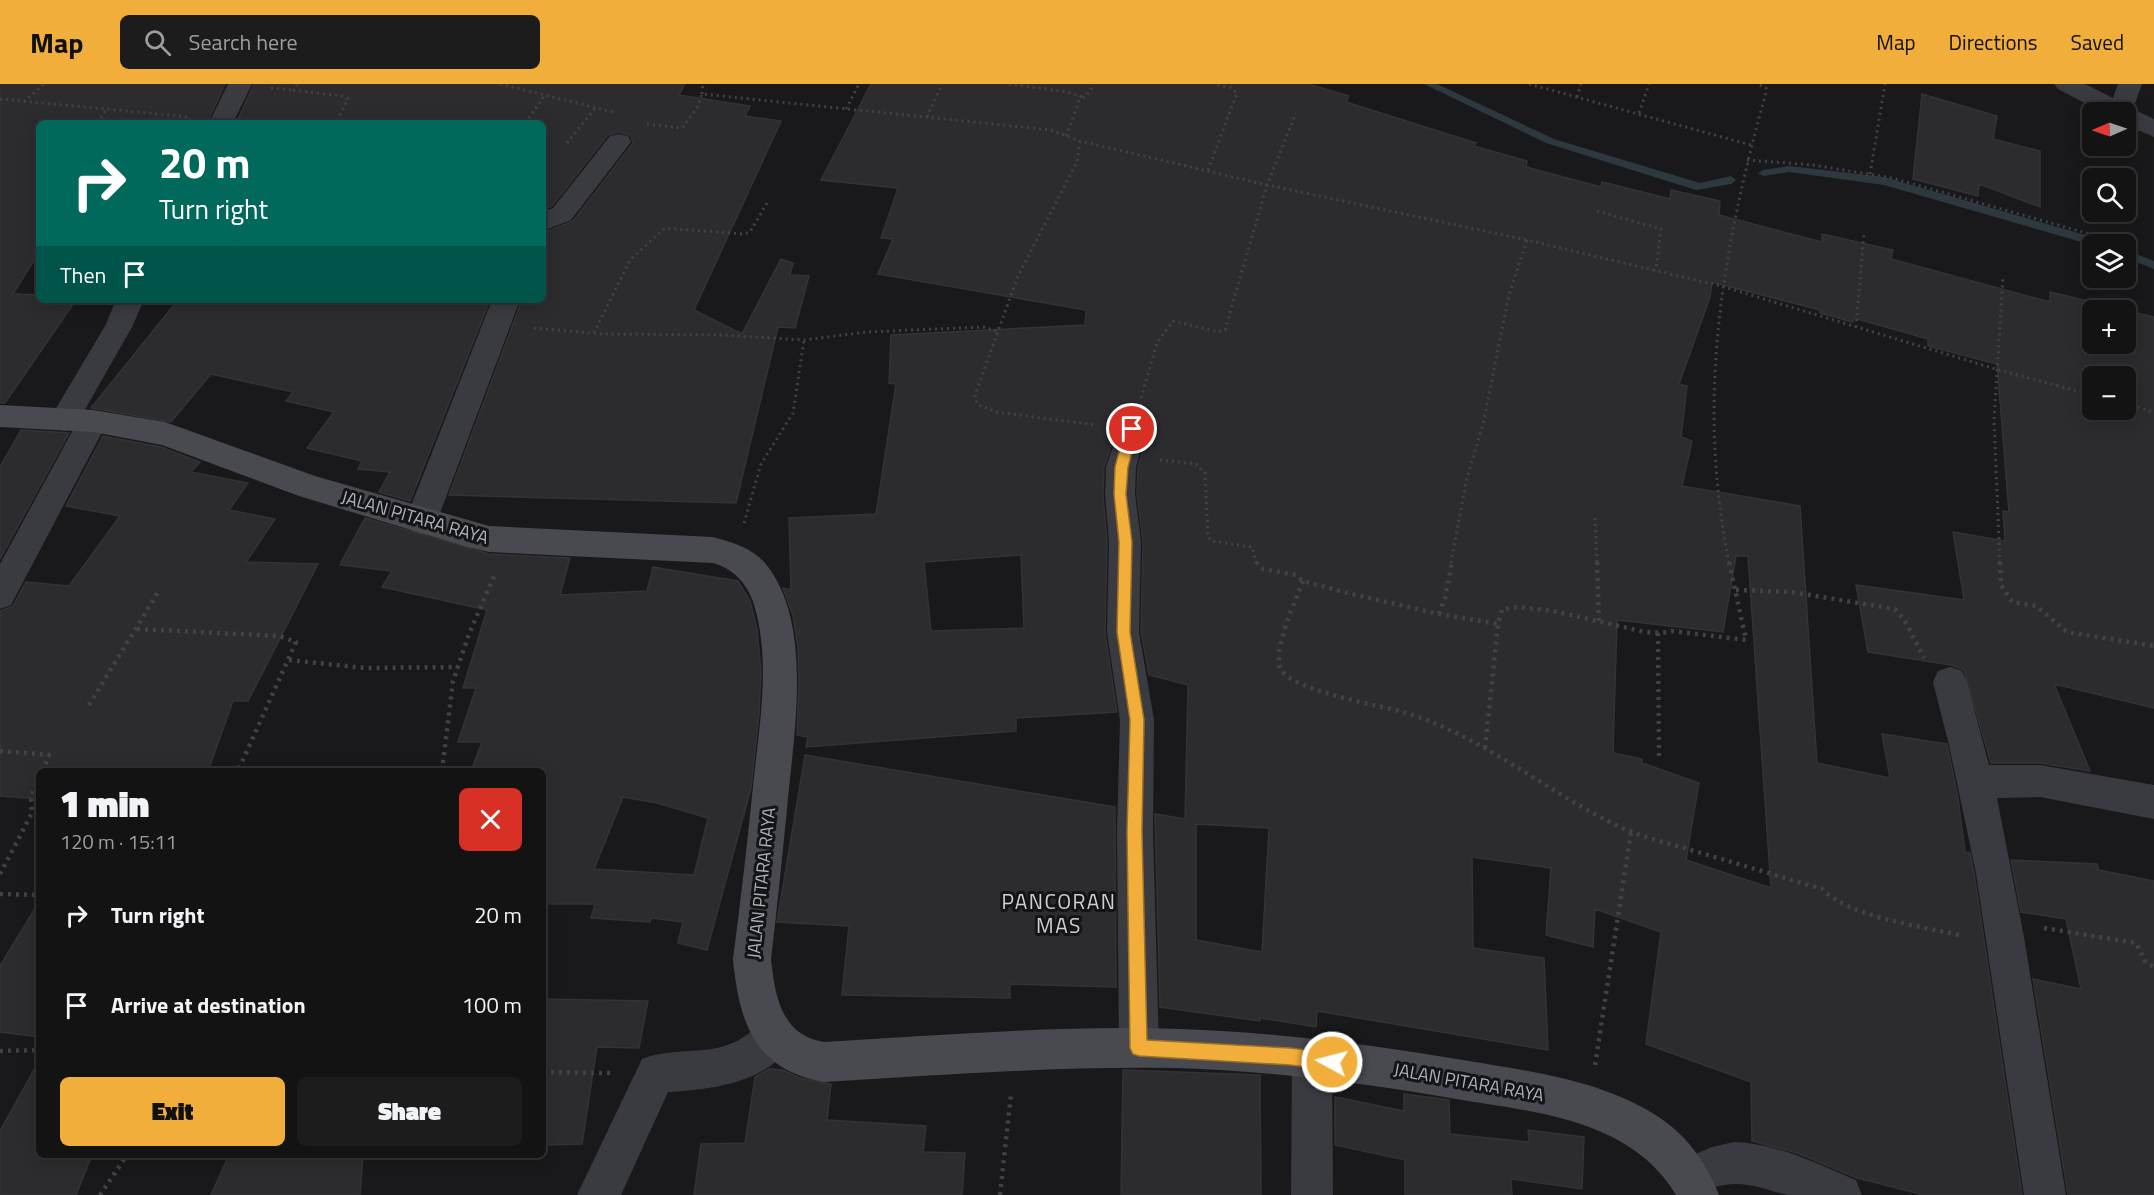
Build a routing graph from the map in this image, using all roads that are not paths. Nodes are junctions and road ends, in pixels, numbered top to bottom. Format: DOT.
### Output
graph roads {
  1 [pos="240,84"];
  2 [pos="2066,84"];
  3 [pos="2130,84"];
  4 [pos="2101,102"];
  5 [pos="2124,102"];
  6 [pos="222,120"];
  7 [pos="2136,120"];
  8 [pos="2154,129"];
  9 [pos="619,142"];
  10 [pos="546,221"];
  11 [pos="129,303"];
  12 [pos="501,312"];
  13 [pos="0,416"];
  14 [pos="79,420"];
  15 [pos="1128,442"];
  16 [pos="421,520"];
  17 [pos="0,594"];
  18 [pos="1950,682"];
  19 [pos="1976,782"];
  20 [pos="2154,802"];
  21 [pos="775,1036"];
  22 [pos="1139,1048"];
  23 [pos="1312,1059"];
  24 [pos="1694,1186"];
  25 [pos="598,1195"];
  26 [pos="1312,1195"];
  27 [pos="1841,1195"];
  28 [pos="2045,1195"];
  1 -- 6 [label="street"];
  2 -- 4 [label="street"];
  3 -- 5 [label="street"];
  7 -- 8 [label="street"];
  9 -- 10 [label="street"];
  11 -- 14 [label="street"];
  12 -- 16 [label="street"];
  13 -- 14 [label="main road, JALAN PITARA RAYA"];
  14 -- 16 [label="main road, JALAN PITARA RAYA"];
  14 -- 17 [label="street"];
  15 -- 22 [label="street"];
  16 -- 21 [label="main road, JALAN PITARA RAYA"];
  18 -- 19 [label="street"];
  19 -- 20 [label="street"];
  19 -- 28 [label="street"];
  21 -- 22 [label="main road, JALAN PITARA RAYA"];
  21 -- 25 [label="street"];
  22 -- 23 [label="main road, JALAN PITARA RAYA"];
  23 -- 24 [label="main road, JALAN PITARA RAYA"];
  23 -- 26 [label="street"];
  24 -- 27 [label="street"];
}
